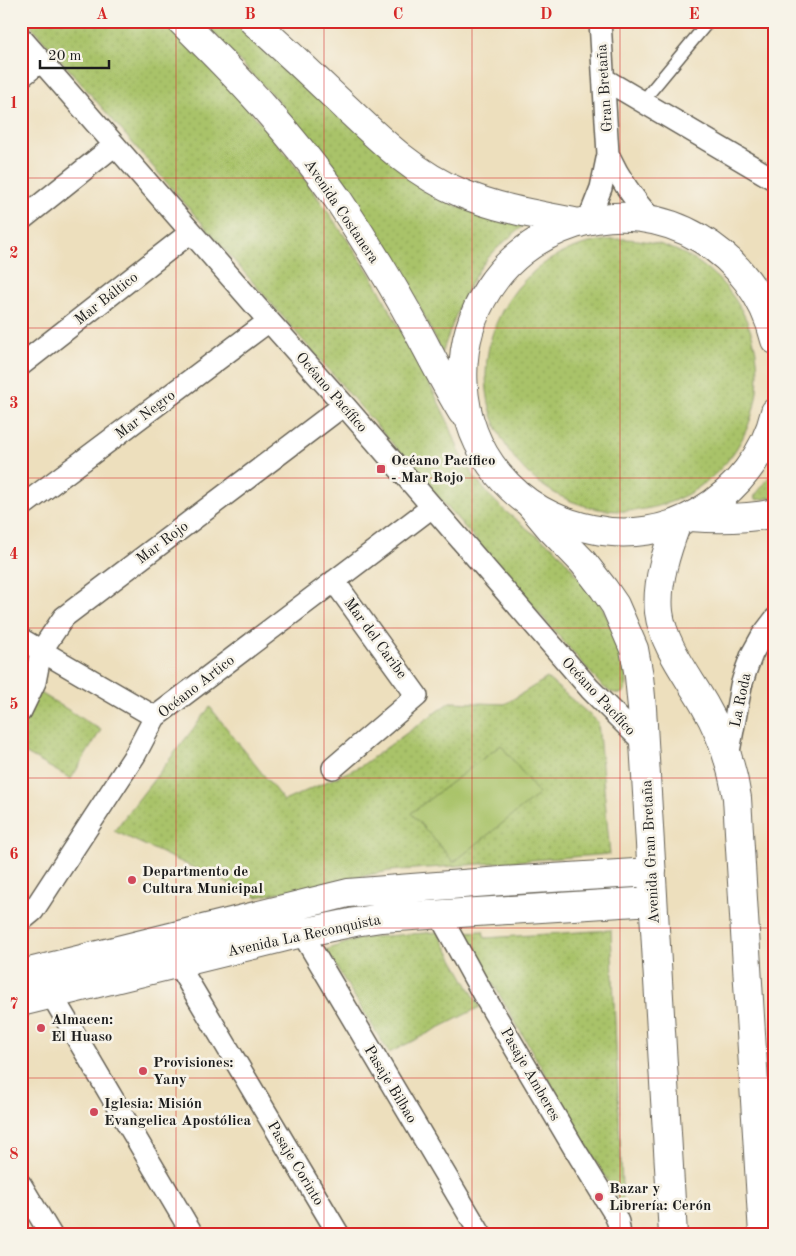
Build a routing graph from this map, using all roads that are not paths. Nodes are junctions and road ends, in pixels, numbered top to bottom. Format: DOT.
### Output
graph roads {
  1 [pos="181,21"];
  2 [pos="254,21"];
  3 [pos="600,21"];
  4 [pos="709,21"];
  5 [pos="21,38"];
  6 [pos="41,61"];
  7 [pos="21,77"];
  8 [pos="604,79"];
  9 [pos="642,102"];
  10 [pos="115,146"];
  11 [pos="608,154"];
  12 [pos="775,180"];
  13 [pos="21,220"];
  14 [pos="652,220"];
  15 [pos="584,222"];
  16 [pos="191,232"];
  17 [pos="721,253"];
  18 [pos="775,284"];
  19 [pos="269,321"];
  20 [pos="775,340"];
  21 [pos="21,365"];
  22 [pos="344,404"];
  23 [pos="775,412"];
  24 [pos="471,425"];
  25 [pos="530,504"];
  26 [pos="21,507"];
  27 [pos="432,507"];
  28 [pos="775,513"];
  29 [pos="684,520"];
  30 [pos="334,581"];
  31 [pos="775,619"];
  32 [pos="21,639"];
  33 [pos="41,651"];
  34 [pos="21,711"];
  35 [pos="155,718"];
  36 [pos="644,743"];
  37 [pos="728,758"];
  38 [pos="333,768"];
  39 [pos="652,872"];
  40 [pos="653,901"];
  41 [pos="439,914"];
  42 [pos="21,921"];
  43 [pos="302,933"];
  44 [pos="21,962"];
  45 [pos="177,963"];
  46 [pos="21,974"];
  47 [pos="50,981"];
  48 [pos="21,1002"];
  49 [pos="767,1179"];
  50 [pos="21,1185"];
  51 [pos="51,1235"];
  52 [pos="193,1235"];
  53 [pos="339,1235"];
  54 [pos="481,1235"];
  55 [pos="620,1235"];
  56 [pos="673,1235"];
  57 [pos="763,1235"];
  1 -- 24 [label="main road, Avenida Costanera"];
  2 -- 15 [label="main road"];
  3 -- 8 [label="street, Gran Bretaña"];
  4 -- 9 [label="lane"];
  5 -- 6 [label="street, Océano Pacífico"];
  6 -- 7 [label="street"];
  6 -- 10 [label="street, Océano Pacífico"];
  8 -- 9 [label="street"];
  8 -- 11 [label="street, Gran Bretaña"];
  9 -- 12 [label="street"];
  10 -- 13 [label="street"];
  10 -- 16 [label="street, Océano Pacífico"];
  11 -- 14 [label="street, Gran Bretaña"];
  11 -- 15 [label="street, Gran Bretaña"];
  14 -- 15 [label="main road"];
  14 -- 17 [label="main road"];
  15 -- 24 [label="main road"];
  16 -- 19 [label="street, Océano Pacífico"];
  16 -- 21 [label="street, Mar Báltico"];
  17 -- 18 [label="main road"];
  17 -- 20 [label="main road"];
  19 -- 22 [label="street, Océano Pacífico"];
  19 -- 26 [label="street, Mar Negro"];
  22 -- 27 [label="street, Océano Pacífico"];
  22 -- 33 [label="street, Mar Rojo"];
  23 -- 29 [label="main road"];
  24 -- 25 [label="main road"];
  25 -- 29 [label="main road"];
  25 -- 36 [label="main road, Avenida Gran Bretaña"];
  27 -- 30 [label="street, Océano Artico"];
  27 -- 36 [label="street, Océano Pacífico"];
  28 -- 29 [label="main road"];
  29 -- 37 [label="main road"];
  30 -- 35 [label="street, Océano Artico"];
  30 -- 38 [label="street, Mar del Caribe"];
  31 -- 37 [label="street, La Roda"];
  32 -- 33 [label="street"];
  33 -- 34 [label="street, Mar Rojo"];
  33 -- 35 [label="street"];
  35 -- 42 [label="street, Océano Artico"];
  36 -- 39 [label="main road, Avenida Gran Bretaña"];
  37 -- 49 [label="main road"];
  39 -- 40 [label="main road, Avenida Gran Bretaña"];
  39 -- 47 [label="main road, Avenida La Reconquista"];
  40 -- 41 [label="main road, Avenida La Reconquista"];
  40 -- 56 [label="main road, Avenida Gran Bretaña"];
  41 -- 43 [label="main road, Avenida La Reconquista"];
  41 -- 55 [label="street, Pasaje Amberes"];
  43 -- 45 [label="main road, Avenida La Reconquista"];
  43 -- 54 [label="street, Pasaje Bilbao"];
  44 -- 47 [label="street"];
  45 -- 47 [label="main road, Avenida La Reconquista"];
  45 -- 53 [label="street, Pasaje Corinto"];
  46 -- 47 [label="main road, Avenida La Reconquista"];
  47 -- 48 [label="main road, Avenida La Reconquista"];
  47 -- 52 [label="street"];
  49 -- 57 [label="main road"];
  50 -- 51 [label="street"];
}
